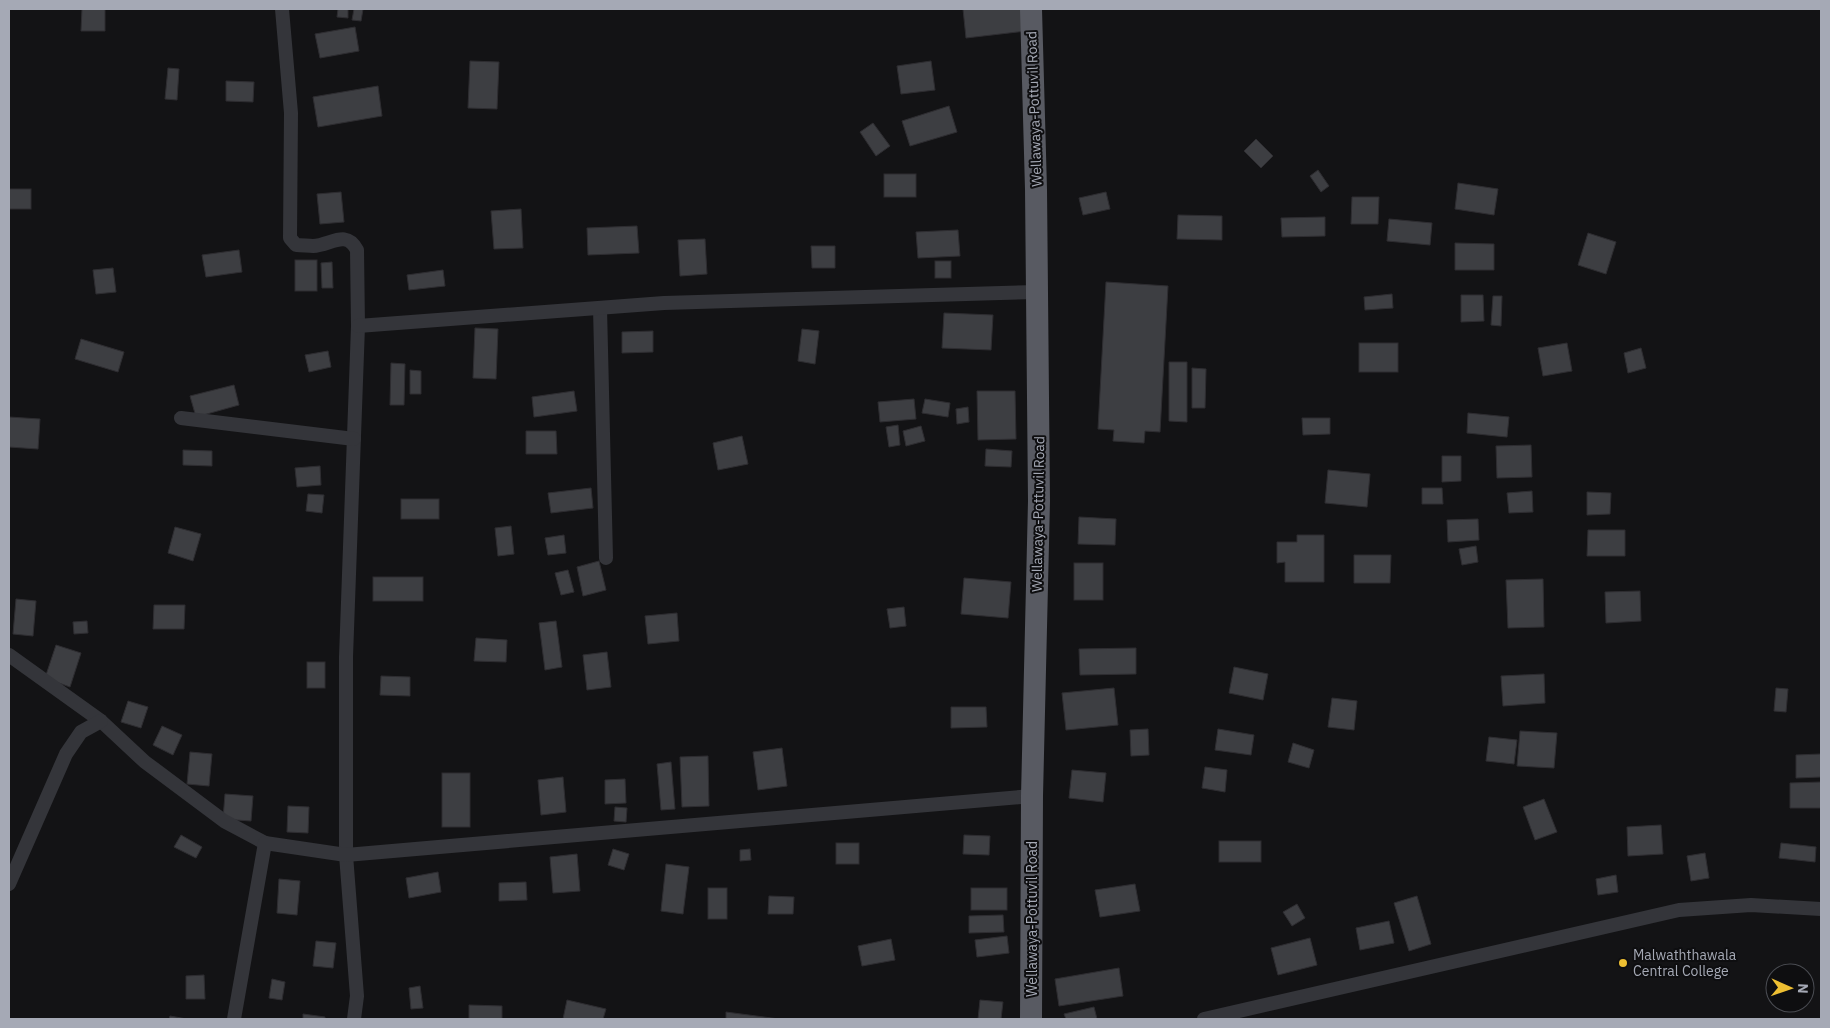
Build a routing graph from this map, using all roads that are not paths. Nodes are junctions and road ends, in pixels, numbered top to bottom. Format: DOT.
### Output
graph roads {
  1 [pos="282,9"];
  2 [pos="1031,9"];
  3 [pos="1037,292"];
  4 [pos="600,308"];
  5 [pos="358,326"];
  6 [pos="181,418"];
  7 [pos="354,439"];
  8 [pos="606,558"];
  9 [pos="9,655"];
  10 [pos="101,722"];
  11 [pos="1032,796"];
  12 [pos="266,843"];
  13 [pos="346,855"];
  14 [pos="9,884"];
  15 [pos="1821,909"];
  16 [pos="234,1019"];
  17 [pos="354,1019"];
  18 [pos="1031,1019"];
  19 [pos="1204,1019"];
  1 -- 5 [label="street"];
  2 -- 3 [label="highway, Wellawaya-Pottuvil Road"];
  3 -- 4 [label="street"];
  3 -- 11 [label="highway, Wellawaya-Pottuvil Road"];
  4 -- 5 [label="street"];
  4 -- 8 [label="street"];
  5 -- 7 [label="street"];
  6 -- 7 [label="street"];
  7 -- 13 [label="street"];
  9 -- 10 [label="street"];
  10 -- 12 [label="street"];
  10 -- 14 [label="street"];
  11 -- 13 [label="street"];
  11 -- 18 [label="highway, Wellawaya-Pottuvil Road"];
  12 -- 13 [label="street"];
  12 -- 16 [label="street"];
  13 -- 17 [label="street"];
  15 -- 19 [label="street"];
}
